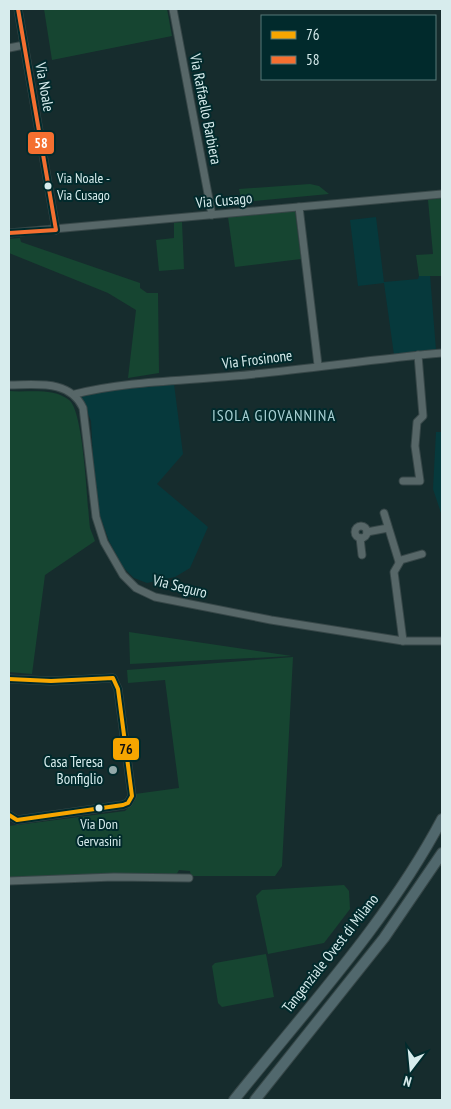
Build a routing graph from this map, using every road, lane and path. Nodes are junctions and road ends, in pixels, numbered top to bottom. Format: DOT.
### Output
graph roads {
  1 [pos="18,9"];
  2 [pos="174,9"];
  3 [pos="24,45"];
  4 [pos="9,48"];
  5 [pos="442,194"];
  6 [pos="299,207"];
  7 [pos="212,215"];
  8 [pos="56,230"];
  9 [pos="9,233"];
  10 [pos="442,353"];
  11 [pos="418,355"];
  12 [pos="318,365"];
  13 [pos="9,385"];
  14 [pos="74,394"];
  15 [pos="403,482"];
  16 [pos="384,513"];
  17 [pos="388,528"];
  18 [pos="422,554"];
  19 [pos="362,555"];
  20 [pos="399,562"];
  21 [pos="403,641"];
  22 [pos="442,641"];
  23 [pos="9,679"];
  24 [pos="9,815"];
  25 [pos="442,819"];
  26 [pos="442,853"];
  27 [pos="189,878"];
  28 [pos="9,881"];
  29 [pos="234,1100"];
  30 [pos="255,1100"];
  1 -- 3 [label="street, Via Noale"];
  2 -- 7 [label="street, Via Raffaello Barbiera"];
  3 -- 4 [label="street"];
  3 -- 8 [label="street, Via Noale"];
  5 -- 6 [label="street, Via Cusago"];
  6 -- 7 [label="street, Via Cusago"];
  6 -- 12 [label="street"];
  7 -- 8 [label="street, Via Cusago"];
  8 -- 9 [label="street, Via Cusago"];
  10 -- 11 [label="street, Via Frosinone"];
  11 -- 12 [label="street, Via Frosinone"];
  11 -- 15 [label="street"];
  12 -- 14 [label="street, Via Frosinone"];
  13 -- 14 [label="street"];
  14 -- 21 [label="street, Via Seguro"];
  16 -- 17 [label="street"];
  17 -- 19 [label="street"];
  17 -- 20 [label="street"];
  18 -- 20 [label="street"];
  20 -- 21 [label="street"];
  21 -- 22 [label="street, Via Seguro"];
  23 -- 24 [label="street"];
  25 -- 29 [label="highway, Tangenziale Ovest di Milano"];
  26 -- 30 [label="highway, Tangenziale Ovest di Milano"];
  27 -- 28 [label="street"];
}
